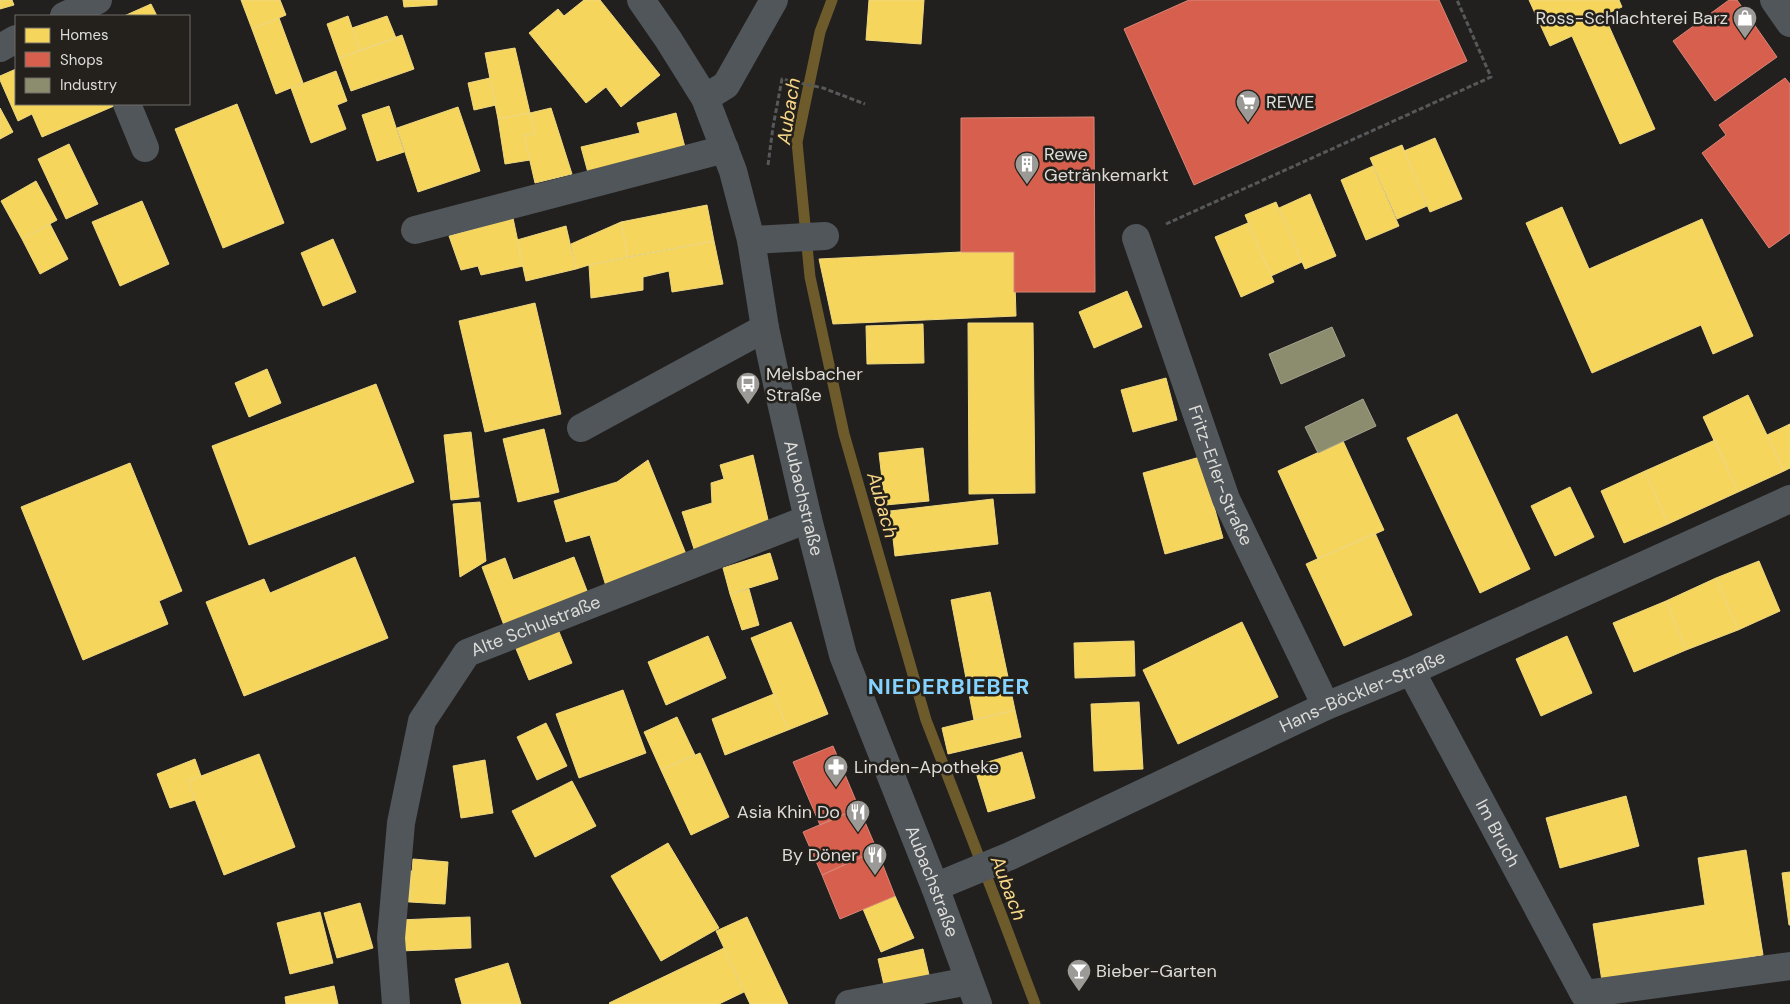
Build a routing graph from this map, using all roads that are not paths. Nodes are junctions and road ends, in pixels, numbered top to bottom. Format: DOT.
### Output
graph roads {
  1 [pos="641,0"];
  2 [pos="774,0"];
  3 [pos="1774,0"];
  4 [pos="1790,23"];
  5 [pos="15,40"];
  6 [pos="0,48"];
  7 [pos="705,98"];
  8 [pos="127,105"];
  9 [pos="145,148"];
  10 [pos="726,149"];
  11 [pos="415,230"];
  12 [pos="825,236"];
  13 [pos="1136,238"];
  14 [pos="750,240"];
  15 [pos="765,328"];
  16 [pos="581,428"];
  17 [pos="1790,499"];
  18 [pos="808,519"];
  19 [pos="1411,671"];
  20 [pos="1326,706"];
  21 [pos="935,887"];
  22 [pos="1790,966"];
  23 [pos="973,992"];
  24 [pos="1585,999"];
  25 [pos="396,1004"];
  26 [pos="849,1004"];
  1 -- 7 [label="street"];
  2 -- 7 [label="street"];
  3 -- 4 [label="street"];
  5 -- 6 [label="street"];
  7 -- 10 [label="street, Aubachstraße"];
  8 -- 9 [label="street"];
  10 -- 11 [label="street"];
  10 -- 14 [label="street, Aubachstraße"];
  12 -- 14 [label="street"];
  13 -- 20 [label="street, Fritz-Erler-Straße"];
  14 -- 15 [label="street, Aubachstraße"];
  15 -- 16 [label="street"];
  15 -- 18 [label="street, Aubachstraße"];
  17 -- 19 [label="street, Hans-Böckler-Straße"];
  18 -- 21 [label="street, Aubachstraße"];
  18 -- 25 [label="street, Alte Schulstraße"];
  19 -- 20 [label="street, Hans-Böckler-Straße"];
  19 -- 24 [label="street, Im Bruch"];
  20 -- 21 [label="street, Hans-Böckler-Straße"];
  21 -- 23 [label="street, Aubachstraße"];
  22 -- 24 [label="street, Im Bruch"];
  23 -- 26 [label="street"];
}
